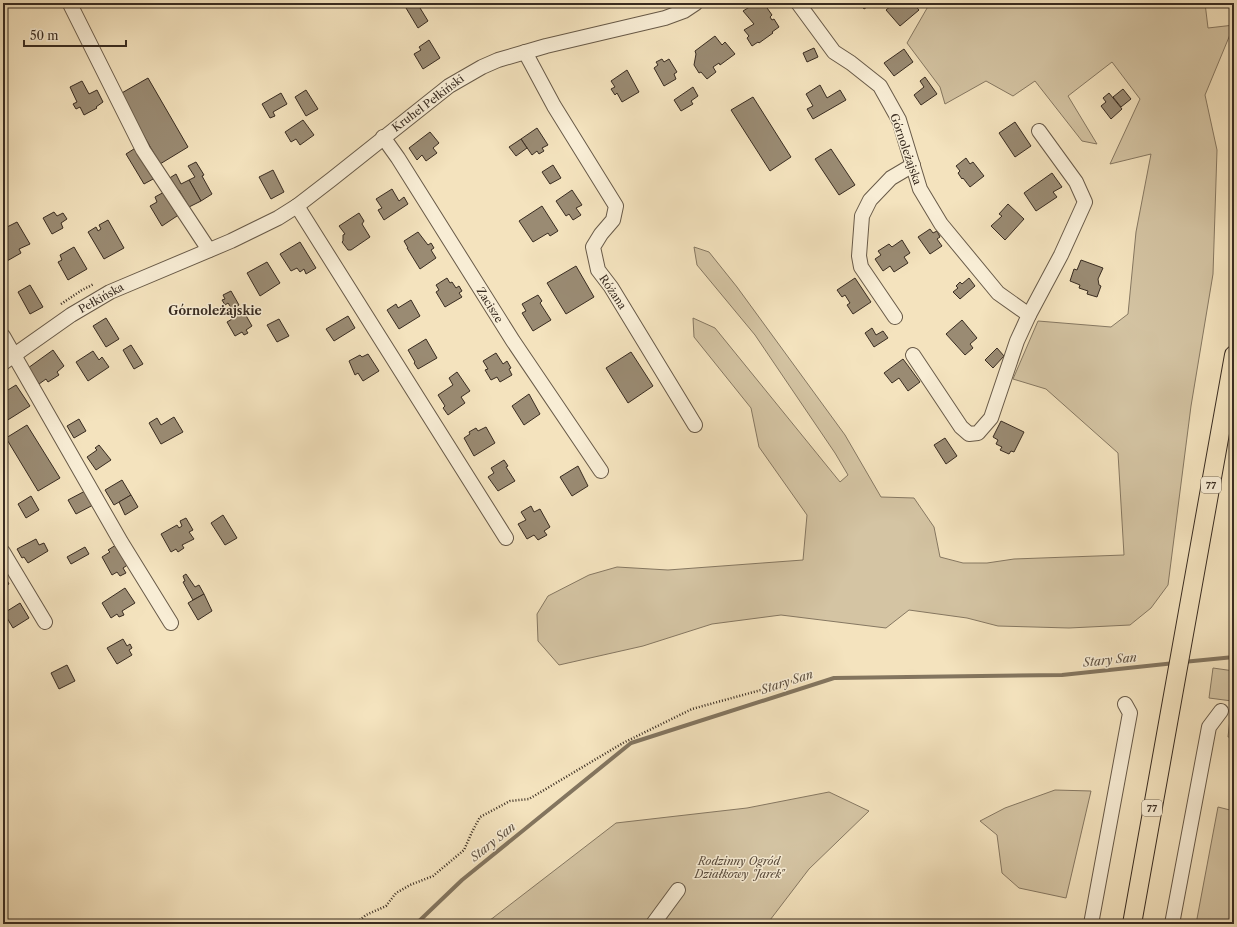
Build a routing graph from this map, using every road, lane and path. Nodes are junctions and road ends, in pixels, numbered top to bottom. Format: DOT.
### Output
graph roads {
  1 [pos="696,3"];
  2 [pos="798,3"];
  3 [pos="70,4"];
  4 [pos="525,52"];
  5 [pos="1039,131"];
  6 [pos="383,137"];
  7 [pos="913,164"];
  8 [pos="297,206"];
  9 [pos="209,250"];
  10 [pos="1029,315"];
  11 [pos="895,317"];
  12 [pos="3,336"];
  13 [pos="1234,354"];
  14 [pos="913,355"];
  15 [pos="8,360"];
  16 [pos="695,426"];
  17 [pos="601,471"];
  18 [pos="506,538"];
  19 [pos="3,552"];
  20 [pos="45,622"];
  21 [pos="171,623"];
  22 [pos="812,676"];
  23 [pos="1124,704"];
  24 [pos="1221,711"];
  25 [pos="678,890"];
  26 [pos="355,924"];
  27 [pos="652,924"];
  28 [pos="1091,924"];
  29 [pos="1132,924"];
  30 [pos="1172,924"];
  1 -- 4 [label="street, Kruhel Pełkiński"];
  2 -- 7 [label="street, Górnoleżajska"];
  3 -- 9 [label="street"];
  4 -- 6 [label="street, Kruhel Pełkiński"];
  4 -- 16 [label="street, Różana"];
  5 -- 10 [label="street"];
  6 -- 8 [label="street, Kruhel Pełkiński"];
  6 -- 17 [label="street, Zacisze"];
  7 -- 10 [label="street, Górnoleżajska"];
  7 -- 11 [label="street"];
  8 -- 9 [label="street, Kruhel Pełkiński"];
  8 -- 18 [label="street"];
  9 -- 15 [label="street, Pełkińska"];
  10 -- 14 [label="street"];
  12 -- 15 [label="street"];
  13 -- 29 [label="main road, 77"];
  15 -- 21 [label="street"];
  19 -- 20 [label="street"];
  22 -- 26 [label="path"];
  23 -- 28 [label="street"];
  24 -- 30 [label="street"];
  25 -- 27 [label="street"];
}
